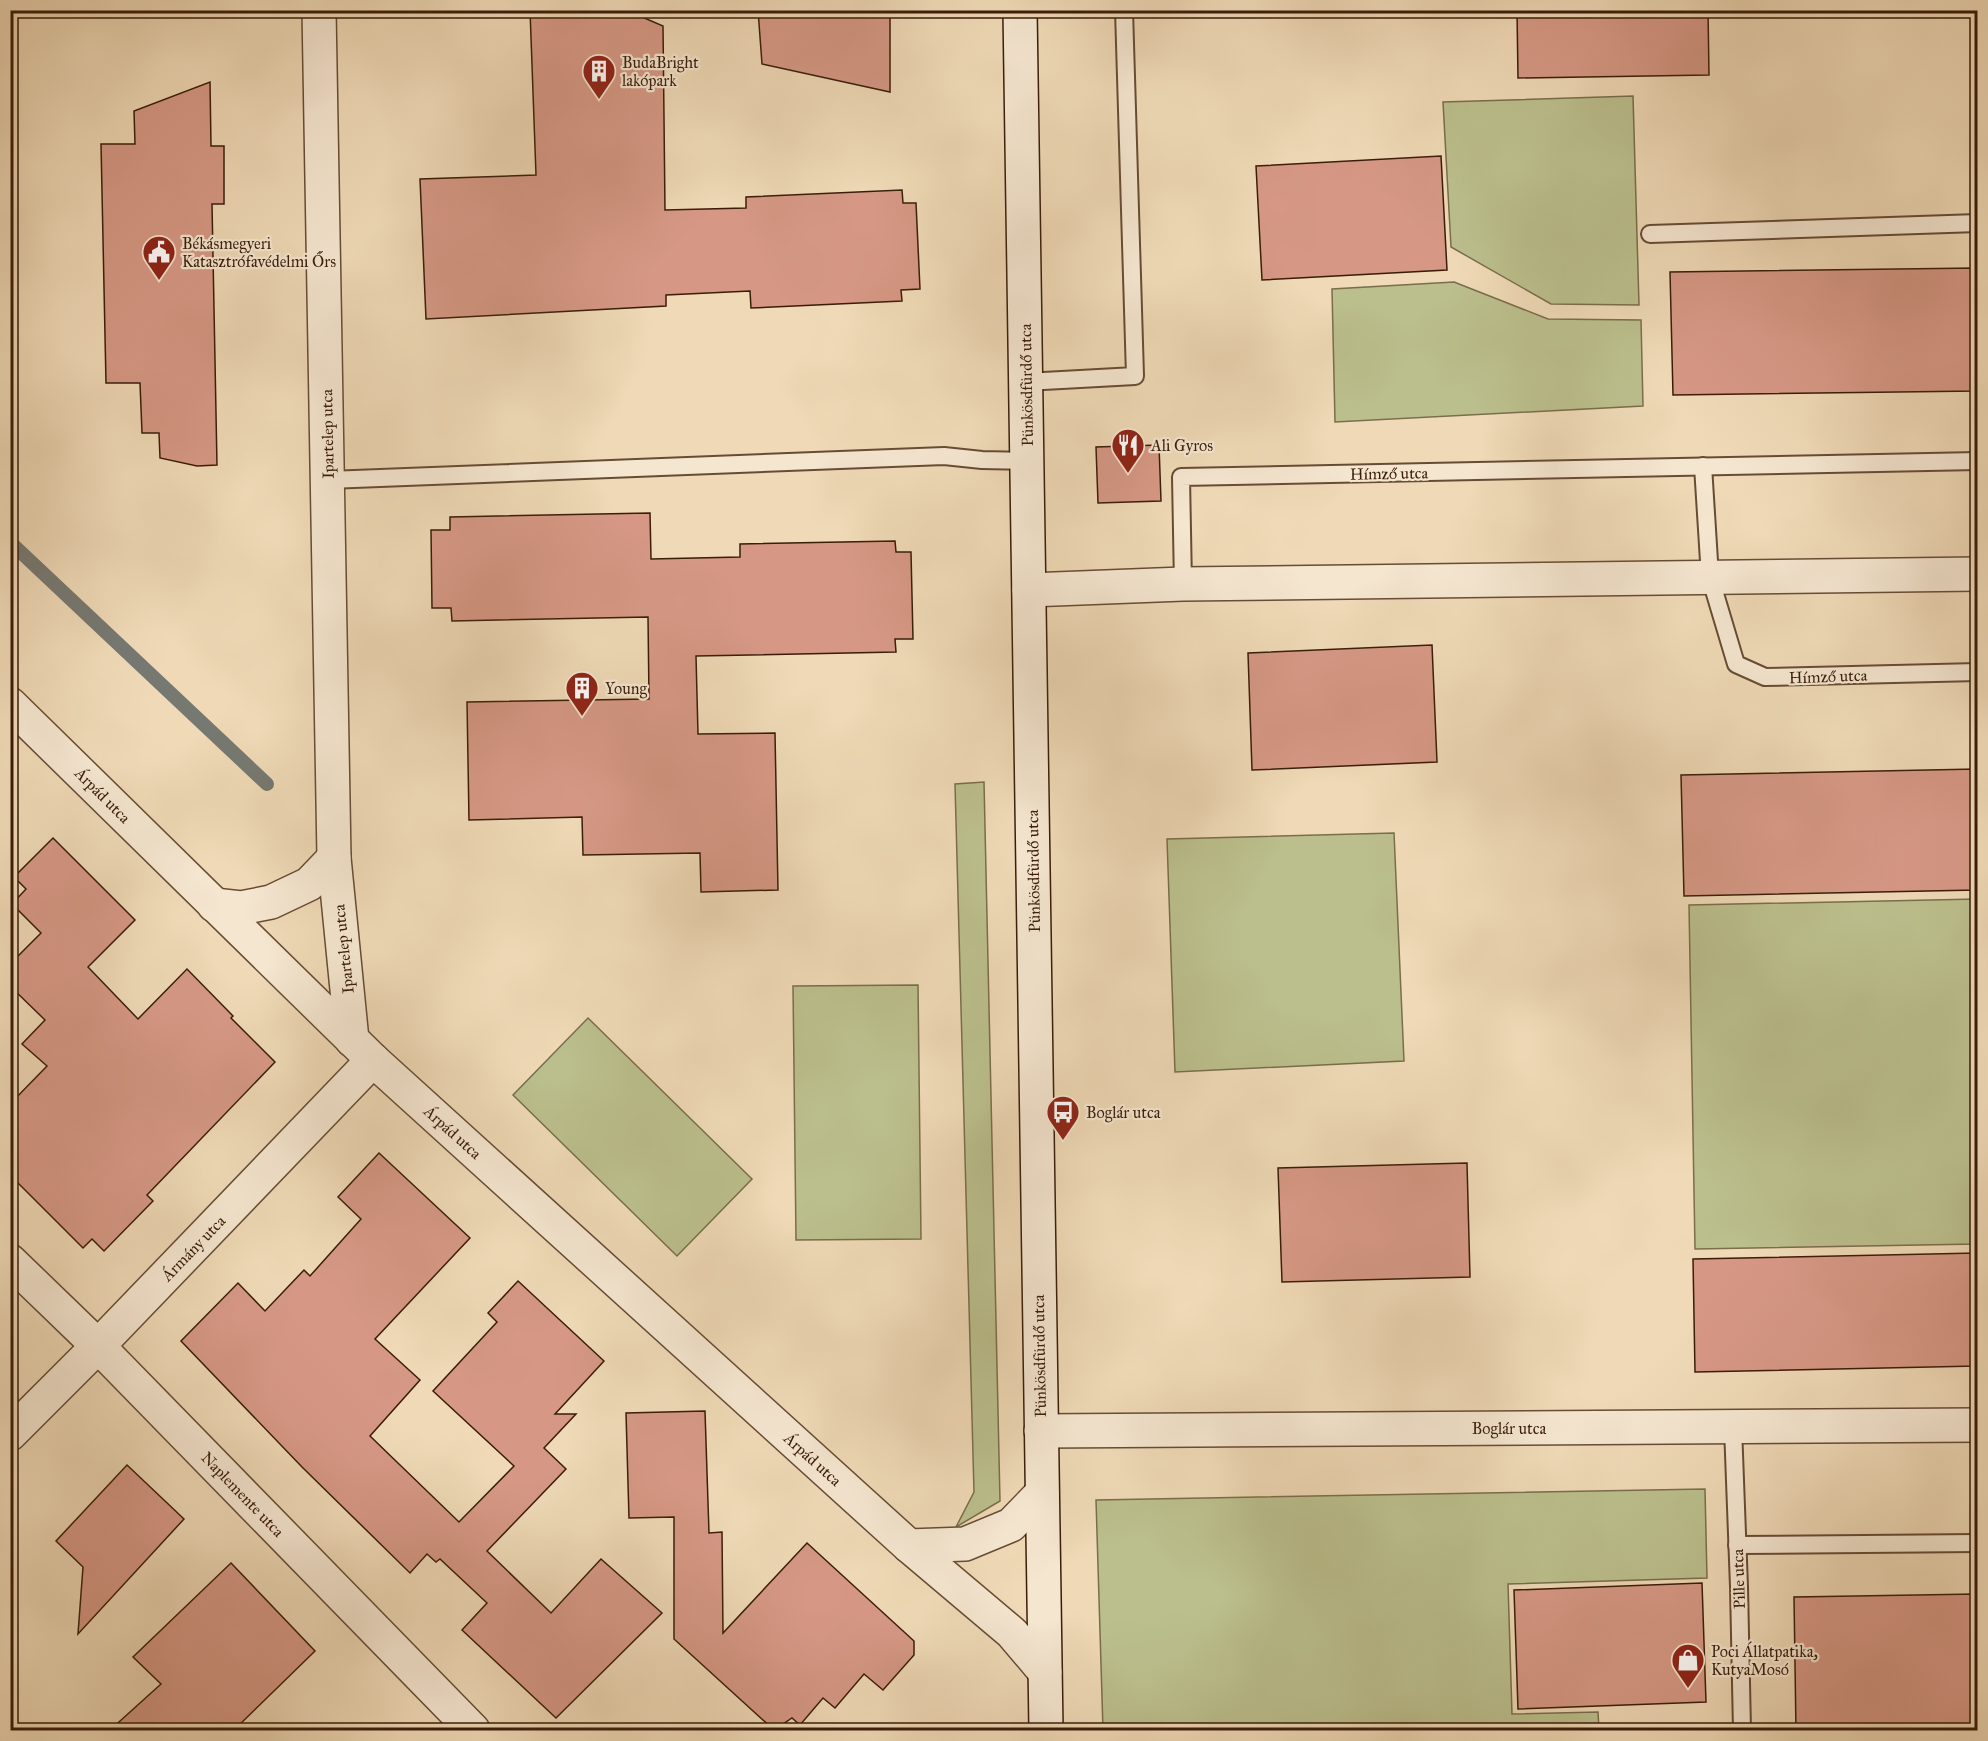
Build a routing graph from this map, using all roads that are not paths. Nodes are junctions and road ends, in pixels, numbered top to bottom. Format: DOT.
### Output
graph roads {
  1 [pos="319,10"];
  2 [pos="1020,10"];
  3 [pos="1124,10"];
  4 [pos="1977,224"];
  5 [pos="1650,234"];
  6 [pos="1025,382"];
  7 [pos="1027,461"];
  8 [pos="1977,461"];
  9 [pos="1703,466"];
  10 [pos="328,480"];
  11 [pos="1977,574"];
  12 [pos="1710,577"];
  13 [pos="1183,584"];
  14 [pos="1029,590"];
  15 [pos="1977,672"];
  16 [pos="10,704"];
  17 [pos="334,858"];
  18 [pos="214,904"];
  19 [pos="363,1050"];
  20 [pos="10,1261"];
  21 [pos="98,1346"];
  22 [pos="1977,1425"];
  23 [pos="1733,1427"];
  24 [pos="1041,1431"];
  25 [pos="10,1434"];
  26 [pos="1042,1493"];
  27 [pos="1977,1543"];
  28 [pos="1737,1545"];
  29 [pos="909,1546"];
  30 [pos="1045,1672"];
  31 [pos="473,1731"];
  32 [pos="1046,1731"];
  33 [pos="1742,1731"];
  1 -- 10 [label="street, Ipartelep utca"];
  2 -- 6 [label="street, Pünkösdfürdő utca"];
  3 -- 6 [label="lane"];
  4 -- 5 [label="lane"];
  6 -- 7 [label="street, Pünkösdfürdő utca"];
  7 -- 10 [label="lane"];
  7 -- 14 [label="street, Pünkösdfürdő utca"];
  8 -- 9 [label="lane, Hímző utca"];
  9 -- 12 [label="lane, Hímző utca"];
  9 -- 13 [label="lane, Hímző utca"];
  10 -- 17 [label="street, Ipartelep utca"];
  11 -- 12 [label="street"];
  12 -- 13 [label="street"];
  12 -- 15 [label="lane, Hímző utca"];
  13 -- 14 [label="street"];
  14 -- 24 [label="street, Pünkösdfürdő utca"];
  16 -- 18 [label="street, Árpád utca"];
  17 -- 18 [label="street"];
  17 -- 19 [label="street, Ipartelep utca"];
  18 -- 19 [label="street, Árpád utca"];
  19 -- 21 [label="street, Ármány utca"];
  19 -- 29 [label="street, Árpád utca"];
  20 -- 21 [label="street, Naplemente utca"];
  21 -- 25 [label="street, Ármány utca"];
  21 -- 31 [label="street, Naplemente utca"];
  22 -- 23 [label="street, Boglár utca"];
  23 -- 24 [label="street, Boglár utca"];
  23 -- 28 [label="lane, Pille utca"];
  24 -- 26 [label="street, Pünkösdfürdő utca"];
  26 -- 29 [label="street"];
  26 -- 30 [label="street, Pünkösdfürdő utca"];
  27 -- 28 [label="lane"];
  28 -- 33 [label="lane, Pille utca"];
  29 -- 30 [label="street, Árpád utca"];
  30 -- 32 [label="street, Pünkösdfürdő utca"];
}
